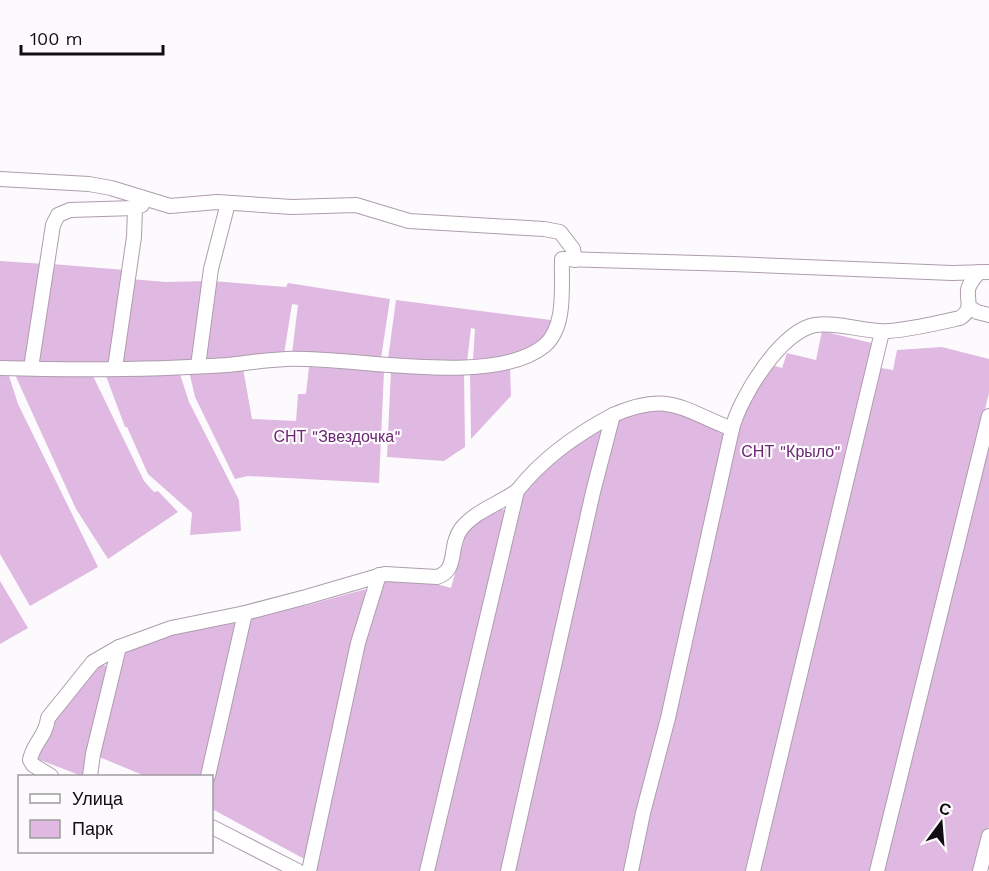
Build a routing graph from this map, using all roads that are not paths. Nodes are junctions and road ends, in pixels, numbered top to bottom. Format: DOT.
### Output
graph roads {
  1 [pos="0,179"];
  2 [pos="151,202"];
  3 [pos="228,203"];
  4 [pos="135,208"];
  5 [pos="575,260"];
  6 [pos="984,272"];
  7 [pos="952,273"];
  8 [pos="968,288"];
  9 [pos="969,307"];
  10 [pos="989,315"];
  11 [pos="882,332"];
  12 [pos="198,366"];
  13 [pos="0,368"];
  14 [pos="31,368"];
  15 [pos="115,368"];
  16 [pos="613,415"];
  17 [pos="989,416"];
  18 [pos="732,429"];
  19 [pos="517,491"];
  20 [pos="379,575"];
  21 [pos="245,613"];
  22 [pos="119,647"];
  23 [pos="48,775"];
  24 [pos="90,775"];
  25 [pos="208,775"];
  26 [pos="213,828"];
  27 [pos="989,836"];
  28 [pos="298,871"];
  29 [pos="309,871"];
  30 [pos="427,871"];
  31 [pos="508,871"];
  32 [pos="631,871"];
  33 [pos="753,871"];
  34 [pos="877,871"];
  35 [pos="980,871"];
  1 -- 2 [label="street"];
  2 -- 3 [label="street"];
  2 -- 4 [label="street"];
  3 -- 5 [label="street"];
  3 -- 12 [label="street"];
  4 -- 14 [label="street"];
  4 -- 15 [label="street"];
  5 -- 7 [label="street"];
  5 -- 12 [label="street"];
  6 -- 7 [label="street"];
  6 -- 8 [label="street"];
  7 -- 8 [label="street"];
  8 -- 9 [label="street"];
  9 -- 10 [label="street"];
  9 -- 11 [label="street"];
  11 -- 18 [label="street"];
  11 -- 33 [label="street"];
  12 -- 15 [label="street"];
  13 -- 14 [label="street"];
  14 -- 15 [label="street"];
  16 -- 18 [label="street"];
  16 -- 19 [label="street"];
  16 -- 31 [label="street"];
  17 -- 34 [label="street"];
  18 -- 32 [label="street"];
  19 -- 20 [label="street"];
  19 -- 30 [label="street"];
  20 -- 21 [label="street"];
  20 -- 29 [label="street"];
  21 -- 22 [label="street"];
  21 -- 25 [label="street"];
  22 -- 23 [label="street"];
  22 -- 24 [label="street"];
  26 -- 28 [label="street"];
  27 -- 35 [label="street"];
}
